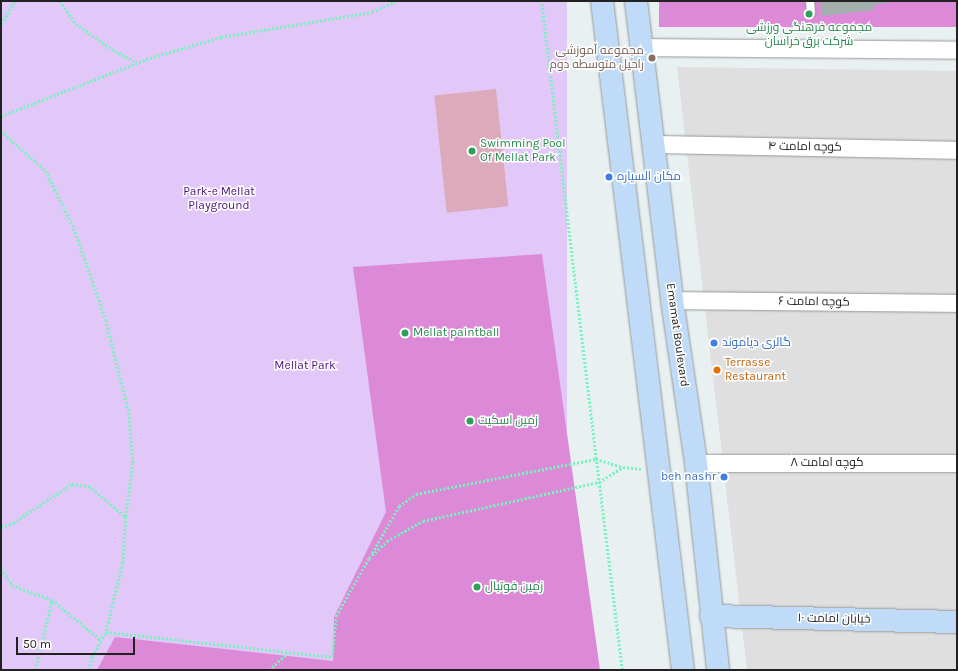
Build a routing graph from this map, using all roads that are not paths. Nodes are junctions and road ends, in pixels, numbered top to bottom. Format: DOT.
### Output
graph roads {
  1 [pos="602,1"];
  2 [pos="636,1"];
  3 [pos="810,1"];
  4 [pos="811,12"];
  5 [pos="642,47"];
  6 [pos="957,50"];
  7 [pos="654,144"];
  8 [pos="957,150"];
  9 [pos="672,300"];
  10 [pos="957,303"];
  11 [pos="696,463"];
  12 [pos="957,463"];
  13 [pos="711,616"];
  14 [pos="957,622"];
  15 [pos="683,670"];
  16 [pos="718,670"];
  1 -- 15 [label="main road"];
  2 -- 5 [label="main road, Emamat Boulevard"];
  3 -- 4 [label="lane"];
  5 -- 6 [label="street"];
  5 -- 7 [label="main road, Emamat Boulevard"];
  7 -- 8 [label="street, کوچه امامت ۴"];
  7 -- 9 [label="main road, Emamat Boulevard"];
  9 -- 10 [label="street, کوچه امامت ۶"];
  9 -- 11 [label="main road, Emamat Boulevard"];
  11 -- 12 [label="street, کوچه امامت ۸"];
  11 -- 13 [label="main road, Emamat Boulevard"];
  13 -- 14 [label="main road, خیابان امامت ۱۰"];
  13 -- 16 [label="main road, Emamat Boulevard"];
}
